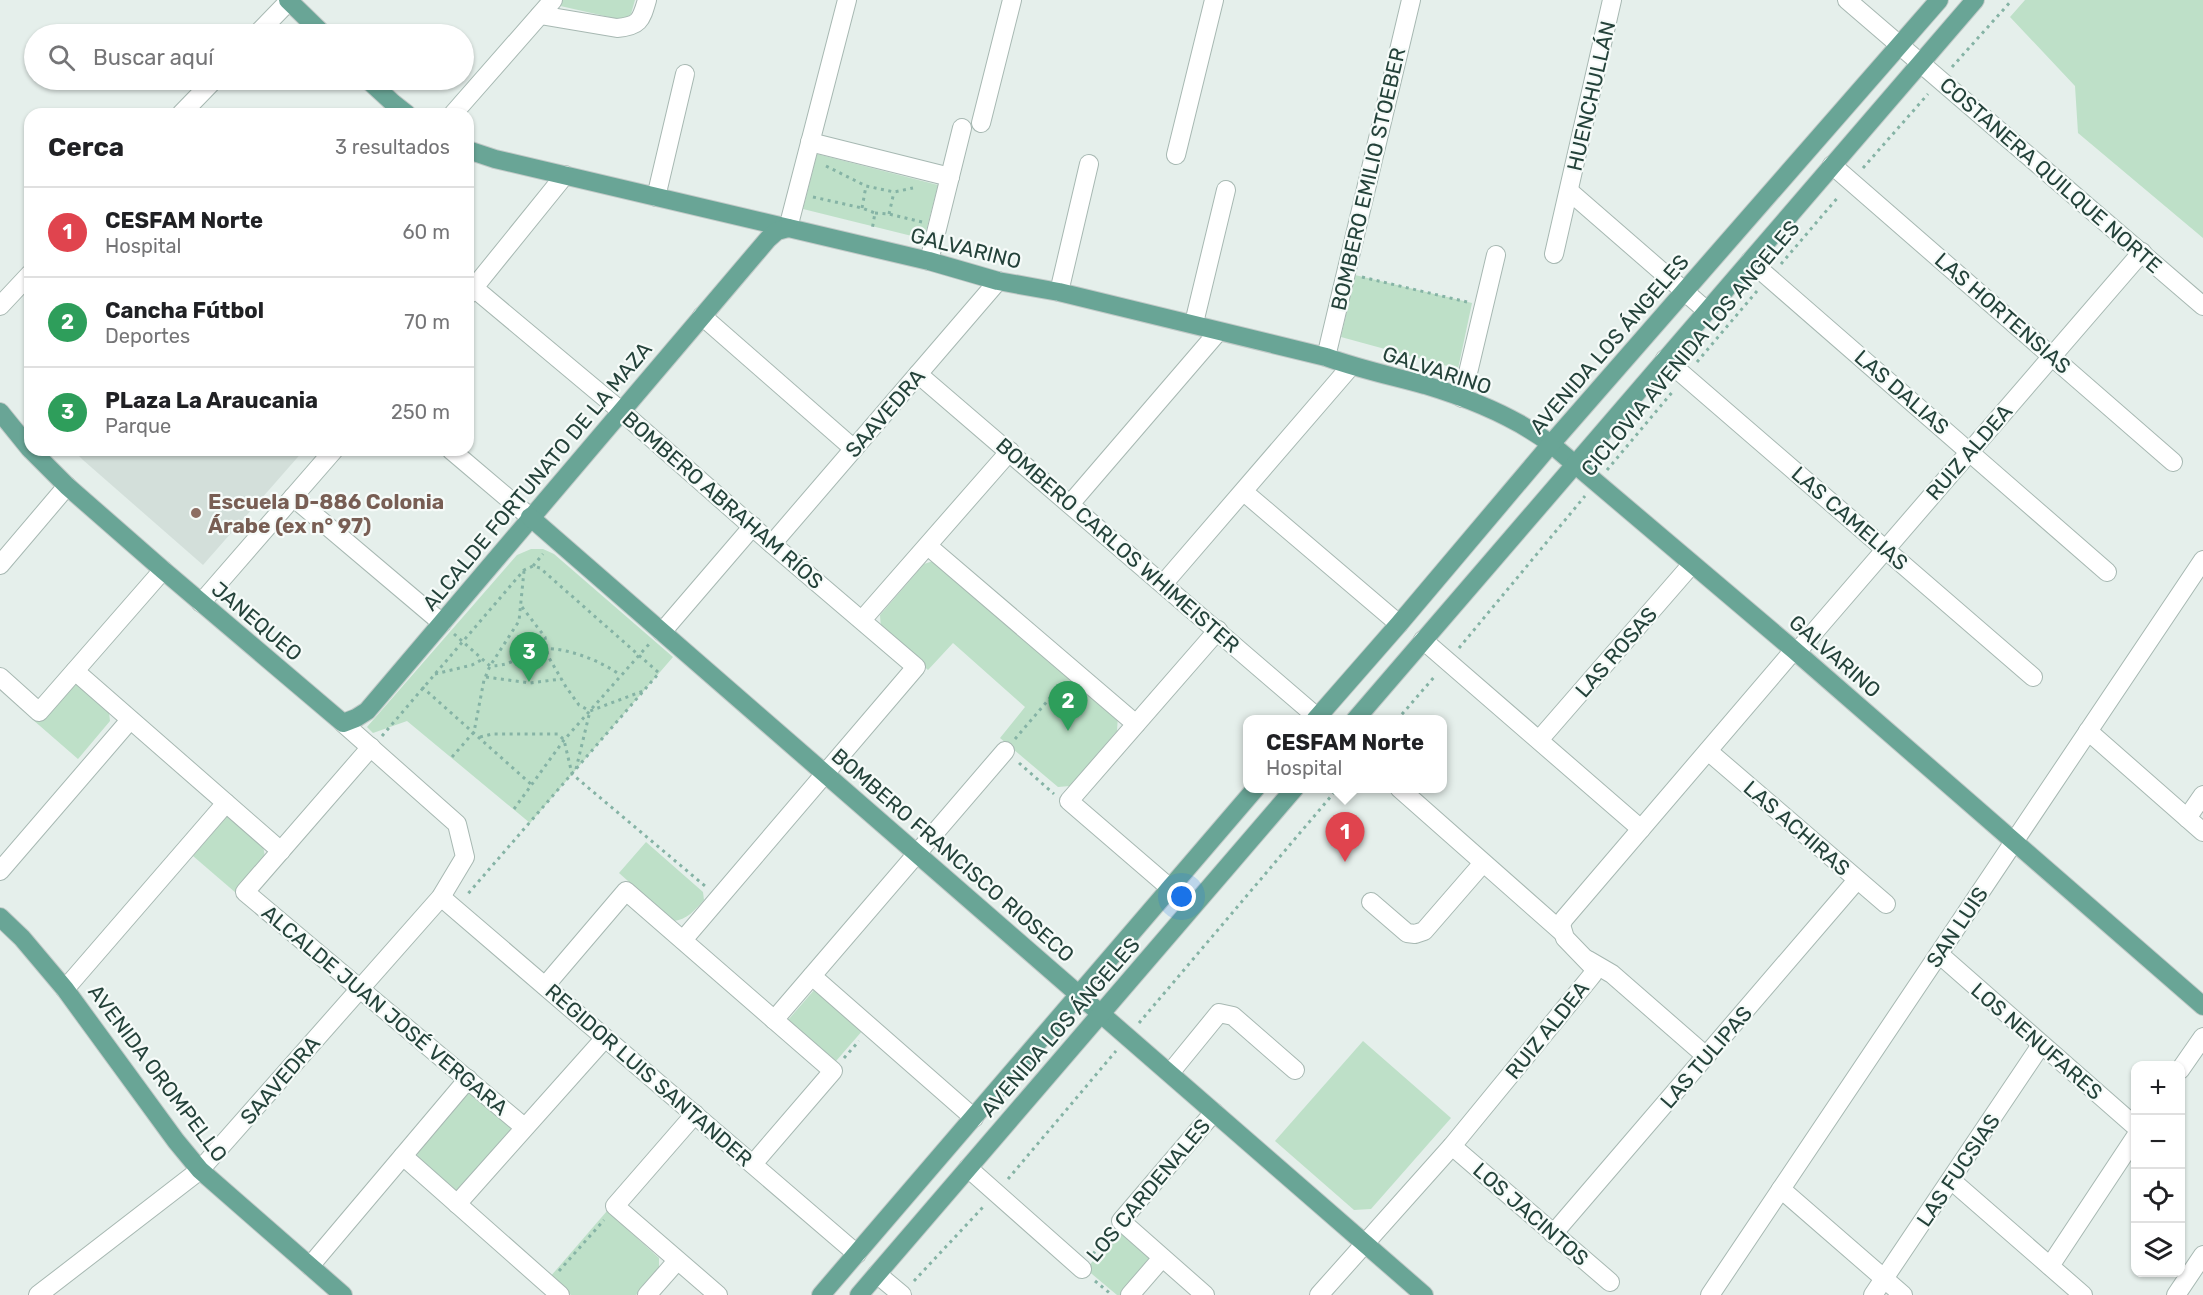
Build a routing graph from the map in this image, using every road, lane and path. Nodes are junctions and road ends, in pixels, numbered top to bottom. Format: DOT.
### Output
graph roads {
  1 [pos="288,0"];
  2 [pos="553,0"];
  3 [pos="646,0"];
  4 [pos="847,0"];
  5 [pos="1012,0"];
  6 [pos="1214,0"];
  7 [pos="1411,0"];
  8 [pos="1612,0"];
  9 [pos="1847,0"];
  10 [pos="1939,0"];
  11 [pos="1974,0"];
  12 [pos="2012,0"];
  13 [pos="540,15"];
  14 [pos="266,24"];
  15 [pos="313,24"];
  16 [pos="1899,45"];
  17 [pos="1920,63"];
  18 [pos="685,74"];
  19 [pos="1940,80"];
  20 [pos="205,90"];
  21 [pos="378,90"];
  22 [pos="188,108"];
  23 [pos="399,108"];
  24 [pos="458,108"];
  25 [pos="981,123"];
  26 [pos="962,128"];
  27 [pos="808,149"];
  28 [pos="474,152"];
  29 [pos="1176,154"];
  30 [pos="1089,164"];
  31 [pos="1832,165"];
  32 [pos="565,175"];
  33 [pos="950,177"];
  34 [pos="1851,181"];
  35 [pos="866,186"];
  36 [pos="922,186"];
  37 [pos="1226,190"];
  38 [pos="1569,191"];
  39 [pos="894,192"];
  40 [pos="796,196"];
  41 [pos="656,197"];
  42 [pos="862,208"];
  43 [pos="875,213"];
  44 [pos="889,214"];
  45 [pos="751,220"];
  46 [pos="938,226"];
  47 [pos="789,228"];
  48 [pos="869,248"];
  49 [pos="759,250"];
  50 [pos="2142,252"];
  51 [pos="1496,255"];
  52 [pos="1554,255"];
  53 [pos="929,261"];
  54 [pos="1750,261"];
  55 [pos="1346,273"];
  56 [pos="1769,277"];
  57 [pos="24,280"];
  58 [pos="998,281"];
  59 [pos="474,287"];
  60 [pos="1059,292"];
  61 [pos="1684,292"];
  62 [pos="474,293"];
  63 [pos="0,306"];
  64 [pos="1484,306"];
  65 [pos="2203,306"];
  66 [pos="1707,311"];
  67 [pos="702,316"];
  68 [pos="1194,323"];
  69 [pos="1218,332"];
  70 [pos="2052,356"];
  71 [pos="1326,357"];
  72 [pos="1665,359"];
  73 [pos="1351,366"];
  74 [pos="918,374"];
  75 [pos="1685,377"];
  76 [pos="1462,398"];
  77 [pos="621,411"];
  78 [pos="0,412"];
  79 [pos="24,442"];
  80 [pos="1551,444"];
  81 [pos="854,449"];
  82 [pos="1010,451"];
  83 [pos="1970,452"];
  84 [pos="37,456"];
  85 [pos="329,456"];
  86 [pos="458,456"];
  87 [pos="2173,462"];
  88 [pos="1575,464"];
  89 [pos="1596,483"];
  90 [pos="67,486"];
  91 [pos="1244,492"];
  92 [pos="293,497"];
  93 [pos="1071,503"];
  94 [pos="530,517"];
  95 [pos="753,526"];
  96 [pos="772,544"];
  97 [pos="928,546"];
  98 [pos="1886,549"];
  99 [pos="2203,560"];
  100 [pos="1692,564"];
  101 [pos="0,566"];
  102 [pos="163,570"];
  103 [pos="524,570"];
  104 [pos="2107,572"];
  105 [pos="1164,584"];
  106 [pos="201,603"];
  107 [pos="522,607"];
  108 [pos="862,620"];
  109 [pos="442,623"];
  110 [pos="1399,624"];
  111 [pos="1218,630"];
  112 [pos="662,632"];
  113 [pos="1423,640"];
  114 [pos="462,641"];
  115 [pos="548,649"];
  116 [pos="1795,651"];
  117 [pos="638,654"];
  118 [pos="483,659"];
  119 [pos="1448,661"];
  120 [pos="490,666"];
  121 [pos="1074,670"];
  122 [pos="75,671"];
  123 [pos="433,674"];
  124 [pos="620,675"];
  125 [pos="0,677"];
  126 [pos="485,677"];
  127 [pos="2033,677"];
  128 [pos="561,679"];
  129 [pos="422,687"];
  130 [pos="644,690"];
  131 [pos="590,711"];
  132 [pos="1313,715"];
  133 [pos="1319,715"];
  134 [pos="1359,715"];
  135 [pos="1401,715"];
  136 [pos="130,720"];
  137 [pos="343,723"];
  138 [pos="1137,724"];
  139 [pos="2088,731"];
  140 [pos="474,732"];
  141 [pos="480,737"];
  142 [pos="564,740"];
  143 [pos="1539,740"];
  144 [pos="371,747"];
  145 [pos="1005,751"];
  146 [pos="1708,751"];
  147 [pos="452,757"];
  148 [pos="574,772"];
  149 [pos="825,774"];
  150 [pos="532,785"];
  151 [pos="1253,793"];
  152 [pos="1292,793"];
  153 [pos="1404,793"];
  154 [pos="2203,795"];
  155 [pos="1069,801"];
  156 [pos="226,802"];
  157 [pos="514,809"];
  158 [pos="2187,818"];
  159 [pos="457,824"];
  160 [pos="1641,829"];
  161 [pos="2203,832"];
  162 [pos="2014,841"];
  163 [pos="281,850"];
  164 [pos="917,854"];
  165 [pos="1483,863"];
  166 [pos="0,871"];
  167 [pos="1857,880"];
  168 [pos="1170,888"];
  169 [pos="441,897"];
  170 [pos="719,898"];
  171 [pos="1371,902"];
  172 [pos="1886,904"];
  173 [pos="456,909"];
  174 [pos="0,917"];
  175 [pos="1562,932"];
  176 [pos="683,940"];
  177 [pos="1939,954"];
  178 [pos="1588,960"];
  179 [pos="812,976"];
  180 [pos="545,986"];
  181 [pos="65,989"];
  182 [pos="360,989"];
  183 [pos="1080,995"];
  184 [pos="2203,1006"];
  185 [pos="1101,1014"];
  186 [pos="774,1020"];
  187 [pos="870,1028"];
  188 [pos="2203,1036"];
  189 [pos="606,1038"];
  190 [pos="2041,1045"];
  191 [pos="1706,1056"];
  192 [pos="2185,1064"];
  193 [pos="1295,1070"];
  194 [pos="833,1071"];
  195 [pos="1170,1073"];
  196 [pos="468,1079"];
  197 [pos="1214,1112"];
  198 [pos="695,1114"];
  199 [pos="974,1119"];
  200 [pos="2131,1123"];
  201 [pos="524,1127"];
  202 [pos="2131,1144"];
  203 [pos="1452,1146"];
  204 [pos="403,1156"];
  205 [pos="753,1164"];
  206 [pos="968,1168"];
  207 [pos="200,1170"];
  208 [pos="1951,1180"];
  209 [pos="1781,1189"];
  210 [pos="457,1204"];
  211 [pos="615,1206"];
  212 [pos="1121,1221"];
  213 [pos="1553,1234"];
  214 [pos="1365,1243"];
  215 [pos="857,1254"];
  216 [pos="2203,1255"];
  217 [pos="1162,1258"];
  218 [pos="676,1261"];
  219 [pos="310,1266"];
  220 [pos="2050,1266"];
  221 [pos="1082,1269"];
  222 [pos="877,1274"];
  223 [pos="1884,1279"];
  224 [pos="1610,1282"];
  225 [pos="554,1290"];
  226 [pos="38,1295"];
  227 [pos="344,1295"];
  228 [pos="647,1295"];
  229 [pos="718,1295"];
  230 [pos="821,1295"];
  231 [pos="859,1295"];
  232 [pos="902,1295"];
  233 [pos="1130,1295"];
  234 [pos="1205,1295"];
  235 [pos="1319,1295"];
  236 [pos="1424,1295"];
  237 [pos="1710,1295"];
  238 [pos="1873,1295"];
  239 [pos="1903,1295"];
  240 [pos="2083,1295"];
  241 [pos="2176,1295"];
  1 -- 14 [label="street"];
  1 -- 15 [label="main road"];
  2 -- 13 [label="street"];
  3 -- 13 [label="street"];
  4 -- 27 [label="street"];
  5 -- 25 [label="street"];
  6 -- 29 [label="street"];
  7 -- 55 [label="street, BOMBERO EMILIO STOEBER"];
  8 -- 38 [label="street, HUENCHULLÁN"];
  9 -- 16 [label="street, COSTANERA QUILQUE NORTE"];
  10 -- 16 [label="main road, AVENIDA LOS ÁNGELES"];
  11 -- 17 [label="main road"];
  12 -- 19 [label="path, CICLOVIA AVENIDA LOS ANGELES"];
  13 -- 24 [label="street"];
  16 -- 17 [label="street, COSTANERA QUILQUE NORTE"];
  16 -- 61 [label="main road, AVENIDA LOS ÁNGELES"];
  17 -- 19 [label="street, COSTANERA QUILQUE NORTE"];
  17 -- 31 [label="main road"];
  18 -- 41 [label="street"];
  19 -- 34 [label="path, CICLOVIA AVENIDA LOS ANGELES"];
  19 -- 50 [label="street, COSTANERA QUILQUE NORTE"];
  20 -- 22 [label="street"];
  21 -- 23 [label="main road"];
  26 -- 33 [label="street"];
  27 -- 33 [label="street"];
  27 -- 35 [label="path"];
  27 -- 40 [label="street"];
  28 -- 32 [label="main road, GALVARINO"];
  30 -- 60 [label="street"];
  31 -- 34 [label="street, LAS HORTENSIAS"];
  31 -- 54 [label="main road"];
  32 -- 41 [label="main road, GALVARINO"];
  32 -- 59 [label="street"];
  33 -- 46 [label="street"];
  34 -- 56 [label="path, CICLOVIA AVENIDA LOS ANGELES"];
  34 -- 70 [label="street, LAS HORTENSIAS"];
  35 -- 39 [label="path"];
  35 -- 42 [label="path"];
  36 -- 39 [label="path"];
  37 -- 68 [label="street"];
  38 -- 52 [label="street, HUENCHULLÁN"];
  38 -- 61 [label="street, HUENCHULLÁN"];
  39 -- 44 [label="path"];
  40 -- 42 [label="path"];
  40 -- 47 [label="street"];
  41 -- 45 [label="main road, GALVARINO"];
  42 -- 43 [label="path"];
  43 -- 44 [label="path"];
  43 -- 48 [label="path"];
  44 -- 46 [label="path"];
  45 -- 47 [label="main road, GALVARINO"];
  45 -- 49 [label="main road"];
  46 -- 53 [label="street"];
  47 -- 48 [label="main road, GALVARINO"];
  47 -- 49 [label="main road, ALCALDE FORTUNATO DE LA MAZA"];
  48 -- 53 [label="main road, GALVARINO"];
  49 -- 67 [label="main road, ALCALDE FORTUNATO DE LA MAZA"];
  50 -- 65 [label="street, COSTANERA QUILQUE NORTE"];
  50 -- 70 [label="street, RUIZ ALDEA"];
  51 -- 64 [label="street"];
  53 -- 58 [label="main road, GALVARINO"];
  54 -- 56 [label="street, LAS DALIAS"];
  54 -- 66 [label="main road"];
  55 -- 64 [label="path"];
  55 -- 71 [label="street, BOMBERO EMILIO STOEBER"];
  56 -- 75 [label="path, CICLOVIA AVENIDA LOS ANGELES"];
  56 -- 83 [label="street, LAS DALIAS"];
  57 -- 63 [label="street"];
  58 -- 60 [label="main road, GALVARINO"];
  58 -- 74 [label="street, SAAVEDRA"];
  60 -- 68 [label="main road, GALVARINO"];
  61 -- 66 [label="street, HUENCHULLÁN"];
  61 -- 80 [label="main road, AVENIDA LOS ÁNGELES"];
  62 -- 77 [label="street, BOMBERO ABRAHAM RÍOS"];
  64 -- 76 [label="street"];
  66 -- 72 [label="main road"];
  67 -- 77 [label="main road, ALCALDE FORTUNATO DE LA MAZA"];
  67 -- 81 [label="street"];
  68 -- 69 [label="main road, GALVARINO"];
  69 -- 71 [label="main road, GALVARINO"];
  69 -- 93 [label="street"];
  70 -- 83 [label="street, RUIZ ALDEA"];
  70 -- 87 [label="street, LAS HORTENSIAS"];
  71 -- 73 [label="main road, GALVARINO"];
  72 -- 75 [label="street, LAS CAMELIAS"];
  72 -- 88 [label="main road"];
  73 -- 76 [label="main road, GALVARINO"];
  73 -- 91 [label="street"];
  74 -- 81 [label="street, SAAVEDRA"];
  74 -- 82 [label="street, BOMBERO CARLOS WHIMEISTER"];
  75 -- 89 [label="path, CICLOVIA AVENIDA LOS ANGELES"];
  75 -- 98 [label="street, LAS CAMELIAS"];
  76 -- 80 [label="main road, GALVARINO"];
  77 -- 94 [label="main road, ALCALDE FORTUNATO DE LA MAZA"];
  77 -- 95 [label="street, BOMBERO ABRAHAM RÍOS"];
  78 -- 79 [label="main road, JANEQUEO"];
  80 -- 88 [label="main road, GALVARINO"];
  80 -- 110 [label="main road, AVENIDA LOS ÁNGELES"];
  81 -- 96 [label="street, SAAVEDRA"];
  82 -- 93 [label="street, BOMBERO CARLOS WHIMEISTER"];
  82 -- 97 [label="street"];
  83 -- 98 [label="street, RUIZ ALDEA"];
  83 -- 104 [label="street, LAS DALIAS"];
  84 -- 90 [label="main road, JANEQUEO"];
  85 -- 92 [label="street"];
  86 -- 94 [label="street, BOMBERO FRANCISCO RIOSECO"];
  88 -- 89 [label="main road, GALVARINO"];
  88 -- 113 [label="main road"];
  89 -- 100 [label="main road, GALVARINO"];
  89 -- 119 [label="path, CICLOVIA AVENIDA LOS ANGELES"];
  90 -- 101 [label="street"];
  90 -- 102 [label="main road, JANEQUEO"];
  91 -- 105 [label="street"];
  91 -- 110 [label="street"];
  92 -- 106 [label="street"];
  92 -- 109 [label="street"];
  93 -- 105 [label="street, BOMBERO CARLOS WHIMEISTER"];
  94 -- 109 [label="main road, ALCALDE FORTUNATO DE LA MAZA"];
  94 -- 112 [label="main road, BOMBERO FRANCISCO RIOSECO"];
  95 -- 96 [label="street, BOMBERO ABRAHAM RÍOS"];
  95 -- 112 [label="street"];
  96 -- 108 [label="street, BOMBERO ABRAHAM RÍOS"];
  97 -- 108 [label="street"];
  97 -- 121 [label="street"];
  98 -- 116 [label="street, RUIZ ALDEA"];
  98 -- 127 [label="street, LAS CAMELIAS"];
  99 -- 139 [label="street, SAN LUIS"];
  100 -- 116 [label="main road, GALVARINO"];
  100 -- 143 [label="street, LAS ROSAS"];
  102 -- 106 [label="main road, JANEQUEO"];
  102 -- 122 [label="street"];
  103 -- 107 [label="path"];
  103 -- 114 [label="path"];
  103 -- 117 [label="path"];
  105 -- 111 [label="street, BOMBERO CARLOS WHIMEISTER"];
  106 -- 137 [label="main road, JANEQUEO"];
  107 -- 115 [label="path"];
  107 -- 120 [label="path"];
  108 -- 149 [label="street, BOMBERO ABRAHAM RÍOS"];
  109 -- 114 [label="path"];
  109 -- 137 [label="main road, ALCALDE FORTUNATO DE LA MAZA"];
  110 -- 133 [label="main road, AVENIDA LOS ÁNGELES"];
  111 -- 132 [label="street, BOMBERO CARLOS WHIMEISTER"];
  111 -- 138 [label="street"];
  112 -- 117 [label="path"];
  112 -- 149 [label="main road, BOMBERO FRANCISCO RIOSECO"];
  113 -- 119 [label="street"];
  113 -- 134 [label="main road"];
  114 -- 118 [label="path"];
  114 -- 123 [label="path"];
  115 -- 120 [label="path"];
  115 -- 124 [label="path"];
  115 -- 128 [label="path"];
  116 -- 146 [label="street, RUIZ ALDEA"];
  116 -- 162 [label="main road, GALVARINO"];
  117 -- 124 [label="path"];
  117 -- 130 [label="path"];
  118 -- 120 [label="path"];
  118 -- 123 [label="path"];
  119 -- 135 [label="path, CICLOVIA AVENIDA LOS ANGELES"];
  119 -- 143 [label="street"];
  120 -- 126 [label="path"];
  121 -- 138 [label="street"];
  121 -- 145 [label="path"];
  122 -- 125 [label="street"];
  122 -- 136 [label="street"];
  123 -- 129 [label="path"];
  124 -- 131 [label="path"];
  126 -- 128 [label="path"];
  126 -- 140 [label="path"];
  128 -- 131 [label="path"];
  129 -- 140 [label="path"];
  129 -- 144 [label="path"];
  130 -- 131 [label="path"];
  130 -- 148 [label="path"];
  131 -- 142 [label="path"];
  131 -- 148 [label="path"];
  136 -- 156 [label="street"];
  136 -- 166 [label="street"];
  137 -- 144 [label="street, JANEQUEO"];
  138 -- 155 [label="street"];
  139 -- 158 [label="street"];
  139 -- 162 [label="street, SAN LUIS"];
  140 -- 141 [label="path"];
  140 -- 147 [label="path"];
  141 -- 142 [label="path"];
  141 -- 150 [label="path"];
  142 -- 148 [label="path"];
  142 -- 150 [label="path"];
  143 -- 160 [label="street"];
  144 -- 159 [label="street, JANEQUEO"];
  144 -- 163 [label="street"];
  145 -- 155 [label="path"];
  145 -- 164 [label="street"];
  146 -- 160 [label="street, RUIZ ALDEA"];
  146 -- 167 [label="street, LAS ACHIRAS"];
  148 -- 170 [label="path"];
  148 -- 173 [label="path"];
  149 -- 164 [label="main road, BOMBERO FRANCISCO RIOSECO"];
  149 -- 170 [label="street"];
  150 -- 157 [label="path"];
  151 -- 168 [label="main road, AVENIDA LOS ÁNGELES"];
  152 -- 185 [label="main road, AVENIDA LOS ÁNGELES"];
  153 -- 165 [label="street"];
  154 -- 158 [label="street"];
  155 -- 168 [label="street"];
  156 -- 163 [label="street"];
  156 -- 181 [label="street"];
  158 -- 161 [label="street"];
  159 -- 169 [label="street, SAAVEDRA"];
  160 -- 175 [label="street, RUIZ ALDEA"];
  162 -- 177 [label="street, SAN LUIS"];
  162 -- 184 [label="main road, GALVARINO"];
  163 -- 182 [label="street, ALCALDE JUAN JOSÉ VERGARA"];
  164 -- 179 [label="street"];
  164 -- 183 [label="main road, BOMBERO FRANCISCO RIOSECO"];
  165 -- 171 [label="street"];
  165 -- 175 [label="street"];
  167 -- 172 [label="street, LAS ACHIRAS"];
  167 -- 191 [label="street, LAS TULIPAS"];
  168 -- 183 [label="main road, AVENIDA LOS ÁNGELES"];
  169 -- 173 [label="street, REGIDOR LUIS SANTANDER"];
  169 -- 182 [label="street, SAAVEDRA"];
  170 -- 176 [label="street"];
  173 -- 180 [label="street, REGIDOR LUIS SANTANDER"];
  174 -- 181 [label="main road, AVENIDA OROMPELLO"];
  175 -- 178 [label="street, RUIZ ALDEA"];
  176 -- 180 [label="street"];
  176 -- 186 [label="street"];
  177 -- 190 [label="street, LOS NENUFARES"];
  177 -- 209 [label="street, SAN LUIS"];
  178 -- 191 [label="street"];
  178 -- 203 [label="street, RUIZ ALDEA"];
  179 -- 186 [label="street"];
  179 -- 187 [label="street"];
  180 -- 189 [label="street, REGIDOR LUIS SANTANDER"];
  181 -- 207 [label="main road, AVENIDA OROMPELLO"];
  182 -- 196 [label="street, ALCALDE JUAN JOSÉ VERGARA"];
  182 -- 207 [label="street, SAAVEDRA"];
  183 -- 185 [label="main road, BOMBERO FRANCISCO RIOSECO"];
  183 -- 199 [label="main road, AVENIDA LOS ÁNGELES"];
  185 -- 195 [label="main road, BOMBERO FRANCISCO RIOSECO"];
  185 -- 206 [label="main road, AVENIDA LOS ÁNGELES"];
  186 -- 194 [label="street"];
  187 -- 194 [label="path"];
  187 -- 199 [label="street"];
  188 -- 192 [label="street"];
  189 -- 198 [label="street, REGIDOR LUIS SANTANDER"];
  189 -- 201 [label="street"];
  190 -- 200 [label="street, LOS NENUFARES"];
  190 -- 208 [label="street, LAS FUCSIAS"];
  191 -- 213 [label="street, LAS TULIPAS"];
  193 -- 195 [label="street"];
  194 -- 205 [label="street"];
  195 -- 197 [label="main road, BOMBERO FRANCISCO RIOSECO"];
  196 -- 201 [label="street, ALCALDE JUAN JOSÉ VERGARA"];
  196 -- 204 [label="street"];
  197 -- 212 [label="street, LOS CARDENALES"];
  197 -- 214 [label="main road, BOMBERO FRANCISCO RIOSECO"];
  198 -- 205 [label="street, REGIDOR LUIS SANTANDER"];
  198 -- 211 [label="street"];
  199 -- 215 [label="main road, AVENIDA LOS ÁNGELES"];
  201 -- 210 [label="street"];
  202 -- 220 [label="street"];
  203 -- 213 [label="street, LOS JACINTOS"];
  203 -- 214 [label="street, RUIZ ALDEA"];
  204 -- 210 [label="street"];
  204 -- 219 [label="street"];
  205 -- 215 [label="street, REGIDOR LUIS SANTANDER"];
  206 -- 221 [label="street"];
  206 -- 222 [label="main road, AVENIDA LOS ÁNGELES"];
  207 -- 219 [label="main road, AVENIDA OROMPELLO"];
  207 -- 226 [label="street, SAAVEDRA"];
  208 -- 220 [label="street"];
  208 -- 223 [label="street, LAS FUCSIAS"];
  209 -- 223 [label="street"];
  209 -- 237 [label="street, SAN LUIS"];
  210 -- 225 [label="street"];
  211 -- 218 [label="street"];
  211 -- 225 [label="path"];
  212 -- 217 [label="street"];
  212 -- 221 [label="path, LOS CARDENALES"];
  213 -- 224 [label="street, LOS JACINTOS"];
  214 -- 235 [label="street, RUIZ ALDEA"];
  214 -- 236 [label="main road, BOMBERO FRANCISCO RIOSECO"];
  215 -- 230 [label="main road, AVENIDA LOS ÁNGELES"];
  216 -- 241 [label="street"];
  217 -- 233 [label="street"];
  217 -- 234 [label="street"];
  218 -- 228 [label="street"];
  218 -- 229 [label="street"];
  219 -- 227 [label="main road, AVENIDA OROMPELLO"];
  220 -- 240 [label="street"];
  222 -- 231 [label="main road, AVENIDA LOS ÁNGELES"];
  222 -- 232 [label="street"];
  223 -- 238 [label="street, LAS FUCSIAS"];
  223 -- 239 [label="street"];
}
